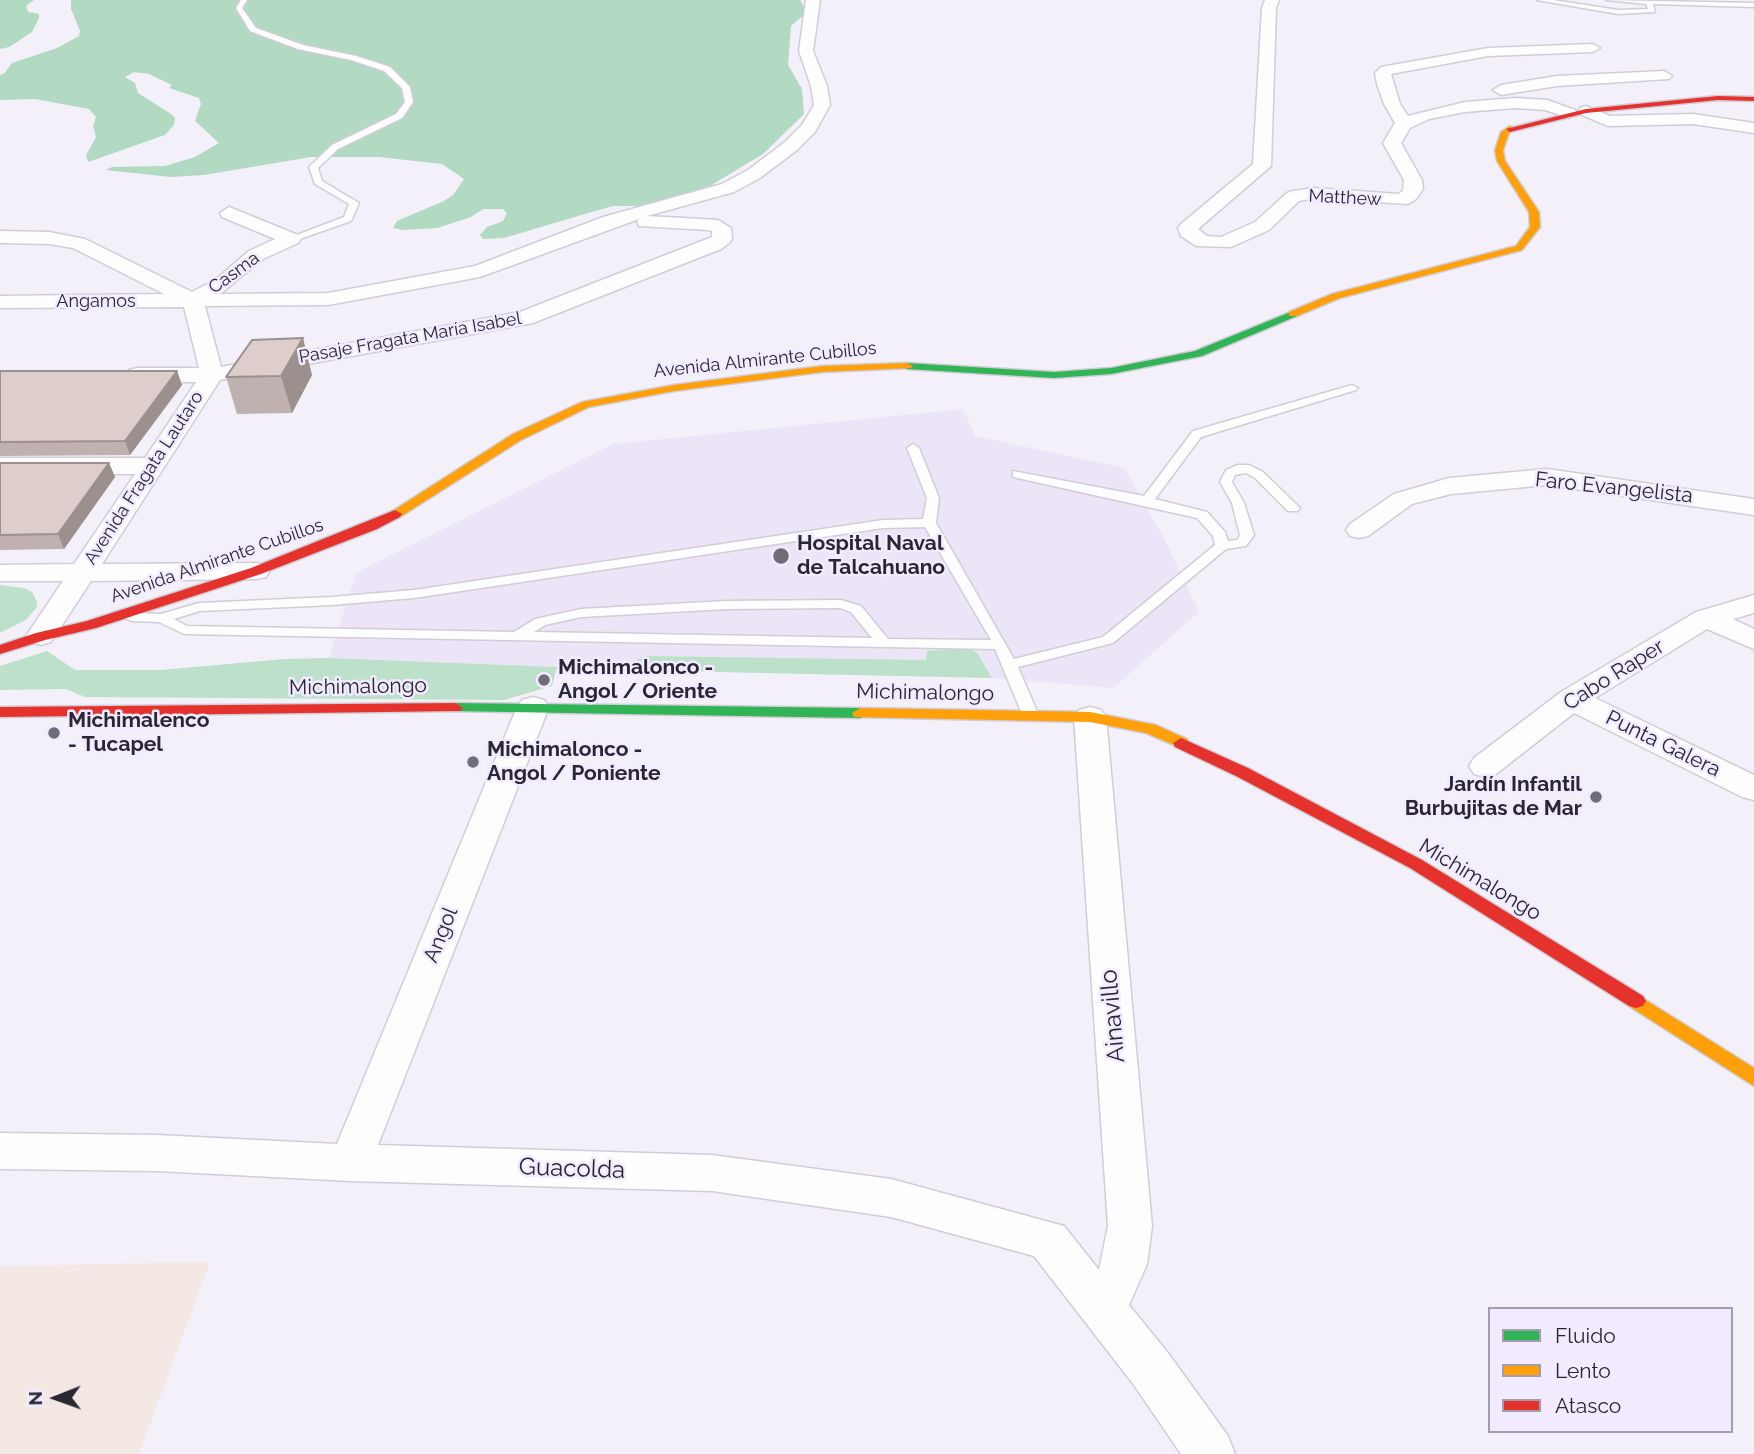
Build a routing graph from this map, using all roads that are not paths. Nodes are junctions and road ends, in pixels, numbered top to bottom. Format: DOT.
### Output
graph roads {
  1 [pos="244,0"];
  2 [pos="813,0"];
  3 [pos="1272,0"];
  4 [pos="1540,0"];
  5 [pos="1609,0"];
  6 [pos="1648,2"];
  7 [pos="1754,5"];
  8 [pos="1593,48"];
  9 [pos="1664,76"];
  10 [pos="1754,99"];
  11 [pos="1465,107"];
  12 [pos="1577,112"];
  13 [pos="1404,124"];
  14 [pos="1754,128"];
  15 [pos="229,214"];
  16 [pos="610,221"];
  17 [pos="0,237"];
  18 [pos="290,239"];
  19 [pos="193,301"];
  20 [pos="0,302"];
  21 [pos="119,375"];
  22 [pos="212,375"];
  23 [pos="1352,388"];
  24 [pos="914,448"];
  25 [pos="0,466"];
  26 [pos="151,466"];
  27 [pos="1017,474"];
  28 [pos="1147,501"];
  29 [pos="1754,507"];
  30 [pos="1293,508"];
  31 [pos="929,523"];
  32 [pos="1359,530"];
  33 [pos="1223,546"];
  34 [pos="256,570"];
  35 [pos="0,573"];
  36 [pos="82,573"];
  37 [pos="1754,604"];
  38 [pos="114,617"];
  39 [pos="162,618"];
  40 [pos="1706,618"];
  41 [pos="41,636"];
  42 [pos="517,636"];
  43 [pos="1754,640"];
  44 [pos="884,643"];
  45 [pos="1000,645"];
  46 [pos="0,650"];
  47 [pos="1009,665"];
  48 [pos="1572,699"];
  49 [pos="533,707"];
  50 [pos="0,712"];
  51 [pos="1031,716"];
  52 [pos="1090,717"];
  53 [pos="1485,766"];
  54 [pos="1754,789"];
  55 [pos="1754,1078"];
  56 [pos="0,1151"];
  57 [pos="350,1163"];
  58 [pos="1103,1311"];
  59 [pos="1210,1454"];
  1 -- 18 [label="lane"];
  2 -- 16 [label="street, Pasaje Fragata María Isabel"];
  3 -- 13 [label="street, Matthew"];
  4 -- 6 [label="lane"];
  5 -- 6 [label="lane"];
  6 -- 7 [label="lane"];
  8 -- 13 [label="street"];
  9 -- 11 [label="street"];
  10 -- 12 [label="street, Avenida Almirante Cubillos"];
  11 -- 12 [label="street"];
  11 -- 13 [label="street"];
  12 -- 14 [label="street"];
  12 -- 34 [label="street, Avenida Almirante Cubillos"];
  15 -- 18 [label="street, Casma"];
  16 -- 19 [label="street, Pasaje Fragata María Isabel"];
  16 -- 22 [label="street, Pasaje Fragata María Isabel"];
  17 -- 19 [label="street"];
  18 -- 19 [label="street, Casma"];
  19 -- 20 [label="street, Angamos"];
  19 -- 22 [label="street, Avenida Fragata Lautaro"];
  21 -- 22 [label="street"];
  22 -- 26 [label="street, Avenida Fragata Lautaro"];
  23 -- 28 [label="lane"];
  24 -- 31 [label="lane"];
  25 -- 26 [label="street"];
  26 -- 36 [label="street, Avenida Fragata Lautaro"];
  27 -- 28 [label="lane"];
  28 -- 33 [label="lane"];
  29 -- 32 [label="street, Faro Evangelista"];
  30 -- 33 [label="lane"];
  31 -- 39 [label="lane"];
  31 -- 45 [label="lane"];
  33 -- 47 [label="lane"];
  34 -- 36 [label="street, Avenida Fragata Lautaro"];
  34 -- 38 [label="street, Avenida Almirante Cubillos"];
  35 -- 36 [label="street, Avenida Fragata Lautaro"];
  36 -- 41 [label="street, Avenida Fragata Lautaro"];
  37 -- 40 [label="street, Cabo Raper"];
  38 -- 39 [label="lane"];
  38 -- 41 [label="street, Avenida Almirante Cubillos"];
  39 -- 42 [label="lane"];
  40 -- 43 [label="street"];
  40 -- 48 [label="street, Cabo Raper"];
  41 -- 46 [label="street, Avenida Almirante Cubillos"];
  42 -- 44 [label="lane"];
  42 -- 44 [label="lane"];
  44 -- 45 [label="lane"];
  45 -- 47 [label="lane"];
  47 -- 51 [label="lane"];
  48 -- 53 [label="street, Cabo Raper"];
  48 -- 54 [label="street, Punta Galera"];
  49 -- 50 [label="street, Michimalongo"];
  49 -- 51 [label="street, Michimalongo"];
  49 -- 57 [label="street, Angol"];
  51 -- 52 [label="street, Michimalongo"];
  52 -- 55 [label="street, Michimalongo"];
  52 -- 58 [label="street, Ainavillo"];
  56 -- 57 [label="street, Guacolda"];
  57 -- 58 [label="street, Guacolda"];
  58 -- 59 [label="street, Guacolda"];
}
